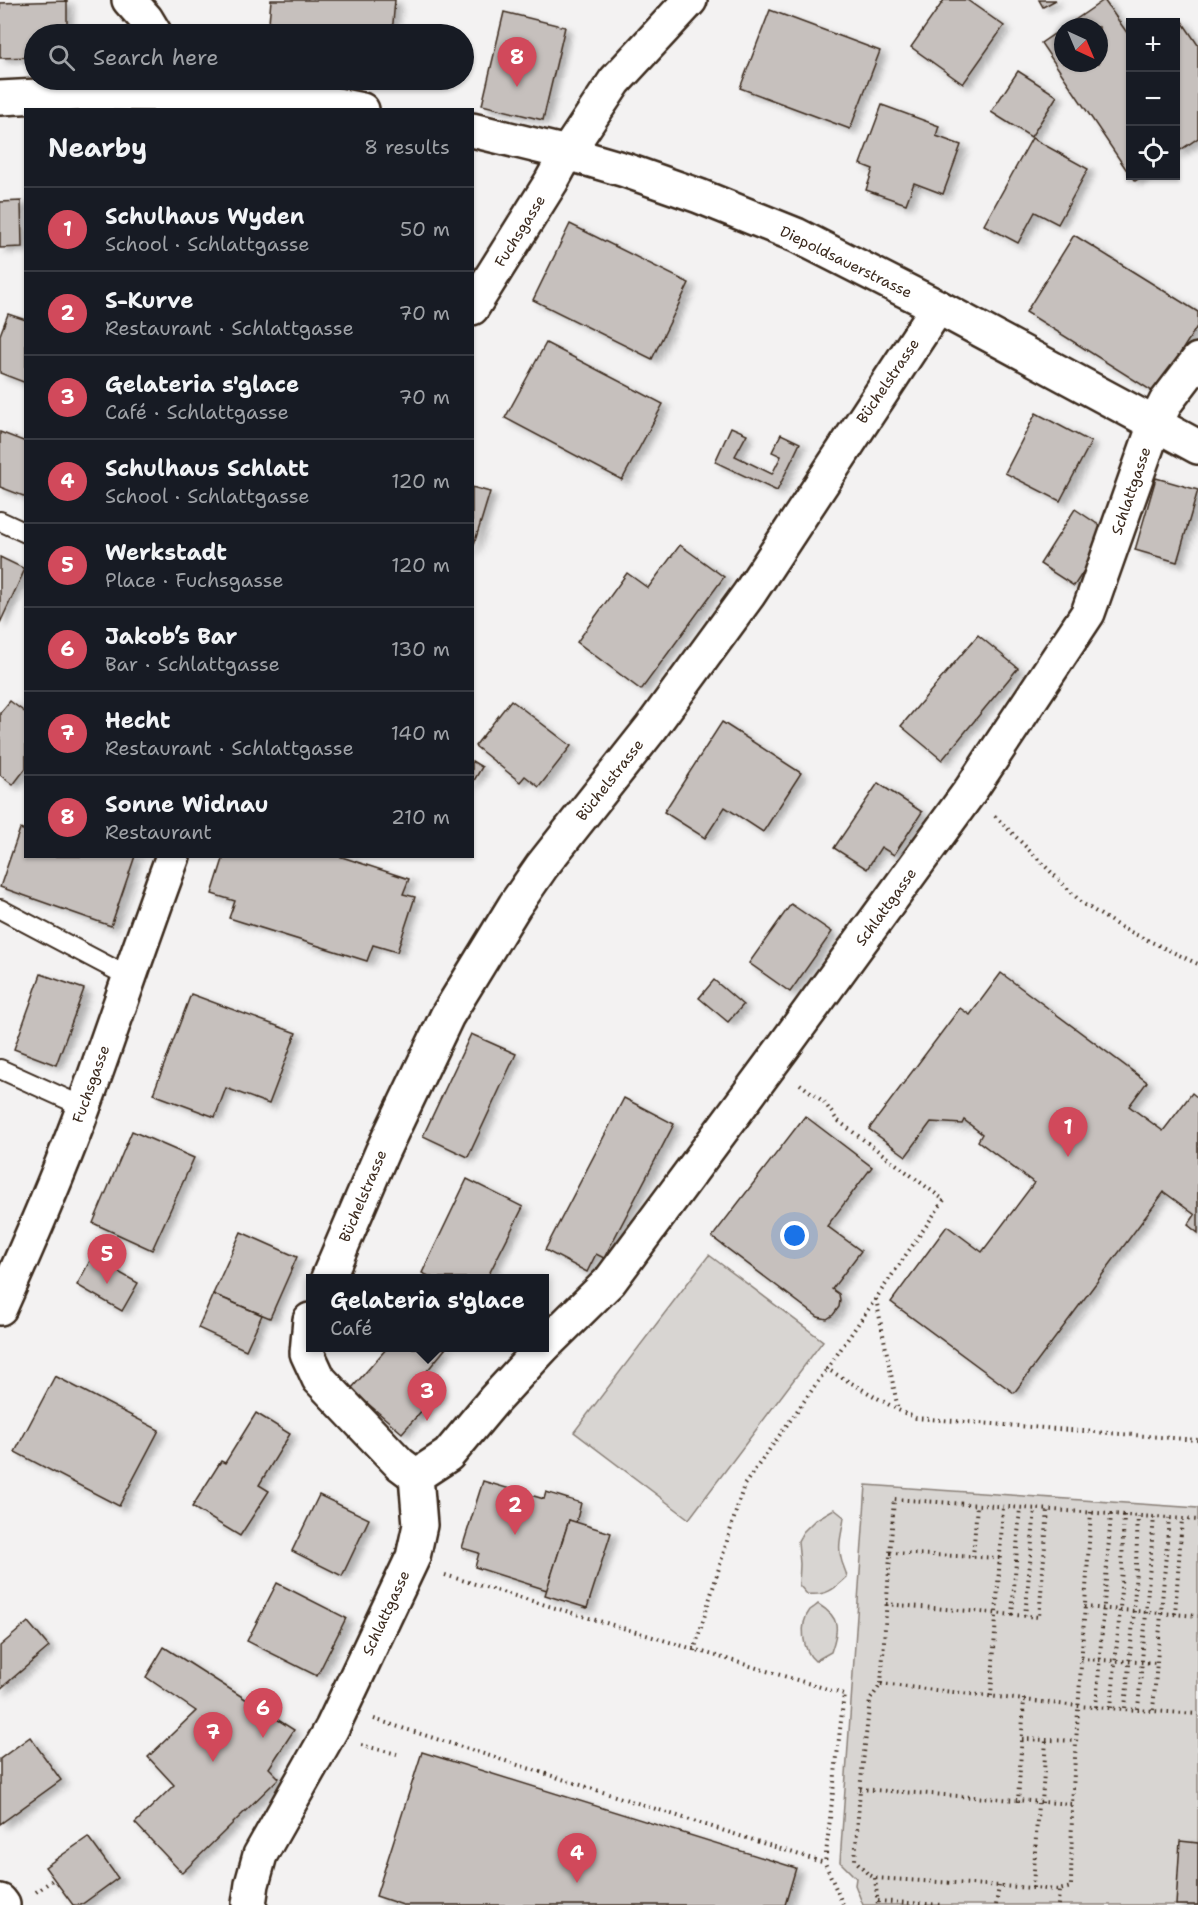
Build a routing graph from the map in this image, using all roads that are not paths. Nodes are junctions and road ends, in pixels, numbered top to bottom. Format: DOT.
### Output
graph roads {
  1 [pos="129,0"];
  2 [pos="690,0"];
  3 [pos="149,24"];
  4 [pos="130,90"];
  5 [pos="182,90"];
  6 [pos="0,98"];
  7 [pos="352,108"];
  8 [pos="474,130"];
  9 [pos="567,153"];
  10 [pos="474,305"];
  11 [pos="938,307"];
  12 [pos="1198,360"];
  13 [pos="1155,424"];
  14 [pos="1198,447"];
  15 [pos="0,521"];
  16 [pos="24,532"];
  17 [pos="172,858"];
  18 [pos="0,909"];
  19 [pos="129,978"];
  20 [pos="0,1069"];
  21 [pos="84,1107"];
  22 [pos="330,1274"];
  23 [pos="0,1308"];
  24 [pos="549,1341"];
  25 [pos="307,1352"];
  26 [pos="538,1352"];
  27 [pos="416,1476"];
  28 [pos="0,1901"];
  29 [pos="3,1905"];
  30 [pos="249,1905"];
  1 -- 3 [label="street"];
  2 -- 9 [label="street, Fuchsgasse"];
  4 -- 6 [label="street"];
  5 -- 7 [label="street"];
  8 -- 9 [label="street, Diepoldsauerstrasse"];
  9 -- 10 [label="street, Fuchsgasse"];
  9 -- 11 [label="street, Diepoldsauerstrasse"];
  11 -- 13 [label="street, Diepoldsauerstrasse"];
  11 -- 22 [label="street, Büchelstrasse"];
  12 -- 13 [label="street, Schlattgasse"];
  13 -- 14 [label="street, Diepoldsauerstrasse"];
  13 -- 24 [label="street, Schlattgasse"];
  15 -- 16 [label="lane"];
  17 -- 19 [label="street, Fuchsgasse"];
  18 -- 19 [label="lane"];
  19 -- 21 [label="street, Fuchsgasse"];
  20 -- 21 [label="lane"];
  21 -- 23 [label="street, Fuchsgasse"];
  25 -- 27 [label="street"];
  26 -- 27 [label="street, Schlattgasse"];
  27 -- 30 [label="street, Schlattgasse"];
  28 -- 29 [label="street"];
}
